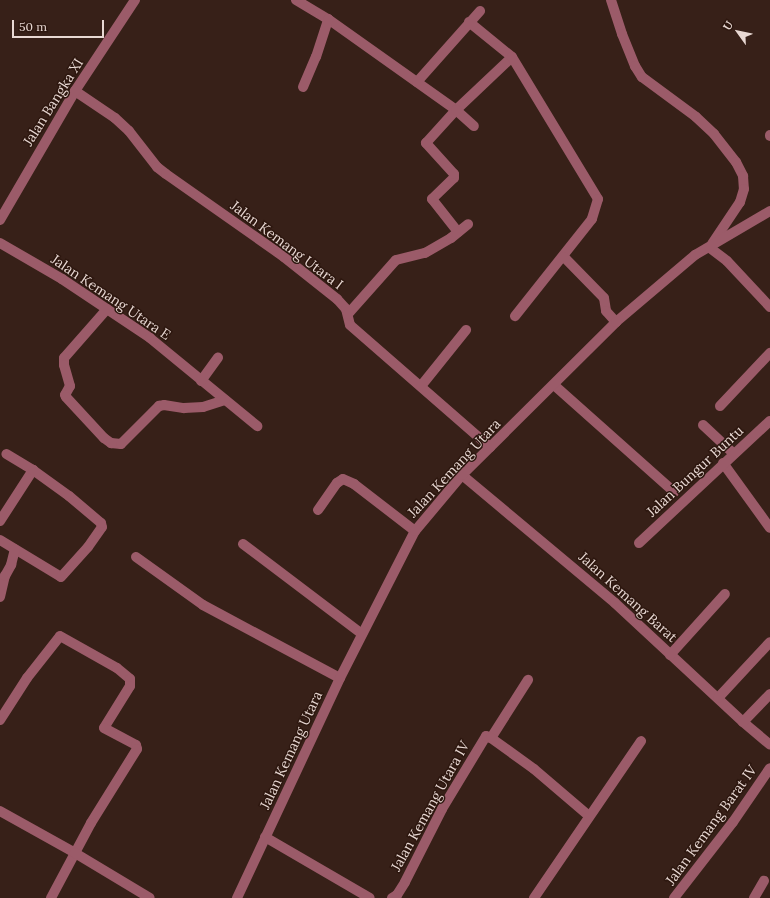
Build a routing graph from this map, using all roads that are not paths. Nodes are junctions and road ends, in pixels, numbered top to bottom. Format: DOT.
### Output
graph roads {
  1 [pos="135,0"];
  2 [pos="296,0"];
  3 [pos="611,0"];
  4 [pos="480,11"];
  5 [pos="328,19"];
  6 [pos="469,22"];
  7 [pos="512,57"];
  8 [pos="417,82"];
  9 [pos="303,87"];
  10 [pos="75,91"];
  11 [pos="456,110"];
  12 [pos="474,126"];
  13 [pos="770,211"];
  14 [pos="0,220"];
  15 [pos="468,224"];
  16 [pos="458,232"];
  17 [pos="0,242"];
  18 [pos="710,248"];
  19 [pos="564,257"];
  20 [pos="770,307"];
  21 [pos="108,309"];
  22 [pos="348,314"];
  23 [pos="515,316"];
  24 [pos="616,322"];
  25 [pos="466,330"];
  26 [pos="770,353"];
  27 [pos="218,358"];
  28 [pos="201,381"];
  29 [pos="554,385"];
  30 [pos="421,386"];
  31 [pos="225,400"];
  32 [pos="720,406"];
  33 [pos="770,421"];
  34 [pos="703,425"];
  35 [pos="257,426"];
  36 [pos="490,447"];
  37 [pos="6,454"];
  38 [pos="734,454"];
  39 [pos="723,463"];
  40 [pos="33,470"];
  41 [pos="462,475"];
  42 [pos="674,492"];
  43 [pos="318,510"];
  44 [pos="0,521"];
  45 [pos="770,528"];
  46 [pos="415,531"];
  47 [pos="0,540"];
  48 [pos="639,543"];
  49 [pos="243,544"];
  50 [pos="15,549"];
  51 [pos="136,557"];
  52 [pos="725,594"];
  53 [pos="0,597"];
  54 [pos="362,634"];
  55 [pos="770,642"];
  56 [pos="670,655"];
  57 [pos="340,678"];
  58 [pos="528,680"];
  59 [pos="770,694"];
  60 [pos="718,698"];
  61 [pos="0,719"];
  62 [pos="743,722"];
  63 [pos="491,738"];
  64 [pos="641,741"];
  65 [pos="770,745"];
  66 [pos="770,768"];
  67 [pos="0,811"];
  68 [pos="589,816"];
  69 [pos="265,837"];
  70 [pos="75,853"];
  71 [pos="764,881"];
  72 [pos="51,898"];
  73 [pos="150,898"];
  74 [pos="237,898"];
  75 [pos="370,898"];
  76 [pos="392,898"];
  77 [pos="534,898"];
  78 [pos="674,898"];
  79 [pos="754,898"];
  1 -- 10 [label="street, Jalan Bangka XI"];
  2 -- 5 [label="street"];
  3 -- 18 [label="street"];
  4 -- 6 [label="street"];
  5 -- 8 [label="street"];
  5 -- 9 [label="street"];
  6 -- 7 [label="street"];
  6 -- 8 [label="street"];
  7 -- 11 [label="street"];
  7 -- 19 [label="street"];
  8 -- 11 [label="street"];
  10 -- 14 [label="street, Jalan Bangka XI"];
  10 -- 22 [label="street, Jalan Kemang Utara I"];
  11 -- 12 [label="street"];
  11 -- 16 [label="street"];
  13 -- 18 [label="street, Jalan Kemang Utara"];
  15 -- 16 [label="street"];
  16 -- 22 [label="street"];
  17 -- 21 [label="street, Jalan Kemang Utara E"];
  18 -- 20 [label="street"];
  18 -- 24 [label="street, Jalan Kemang Utara"];
  19 -- 23 [label="street"];
  19 -- 24 [label="street"];
  21 -- 28 [label="street, Jalan Kemang Utara E"];
  21 -- 31 [label="street"];
  22 -- 30 [label="street, Jalan Kemang Utara I"];
  24 -- 29 [label="street, Jalan Kemang Utara"];
  25 -- 30 [label="street"];
  26 -- 32 [label="street"];
  27 -- 28 [label="street"];
  28 -- 31 [label="street, Jalan Kemang Utara E"];
  29 -- 36 [label="street, Jalan Kemang Utara"];
  29 -- 42 [label="street"];
  30 -- 36 [label="street, Jalan Kemang Utara I"];
  31 -- 35 [label="street, Jalan Kemang Utara E"];
  33 -- 38 [label="street, Jalan Bungur Buntu"];
  34 -- 38 [label="street"];
  36 -- 41 [label="street, Jalan Kemang Utara"];
  37 -- 40 [label="street"];
  38 -- 39 [label="street, Jalan Bungur Buntu"];
  39 -- 45 [label="street"];
  39 -- 48 [label="street, Jalan Bungur Buntu"];
  40 -- 44 [label="street"];
  40 -- 50 [label="street"];
  41 -- 46 [label="street, Jalan Kemang Utara"];
  41 -- 56 [label="street, Jalan Kemang Barat"];
  43 -- 46 [label="street"];
  46 -- 54 [label="street, Jalan Kemang Utara"];
  47 -- 50 [label="street"];
  49 -- 54 [label="street"];
  50 -- 53 [label="street"];
  51 -- 57 [label="street"];
  52 -- 56 [label="street"];
  54 -- 57 [label="street, Jalan Kemang Utara"];
  55 -- 60 [label="street"];
  56 -- 60 [label="street, Jalan Kemang Barat"];
  57 -- 69 [label="street, Jalan Kemang Utara"];
  58 -- 63 [label="street"];
  59 -- 62 [label="street"];
  60 -- 62 [label="street, Jalan Kemang Barat"];
  61 -- 70 [label="street"];
  62 -- 65 [label="street, Jalan Kemang Barat"];
  63 -- 68 [label="street, Jalan Kemang Utara IV"];
  63 -- 76 [label="street, Jalan Kemang Utara IV"];
  64 -- 68 [label="street"];
  66 -- 78 [label="street, Jalan Kemang Barat IV"];
  67 -- 70 [label="street"];
  68 -- 77 [label="street"];
  69 -- 74 [label="street, Jalan Kemang Utara"];
  69 -- 75 [label="street"];
  70 -- 72 [label="street"];
  70 -- 73 [label="street"];
  71 -- 79 [label="street"];
}
